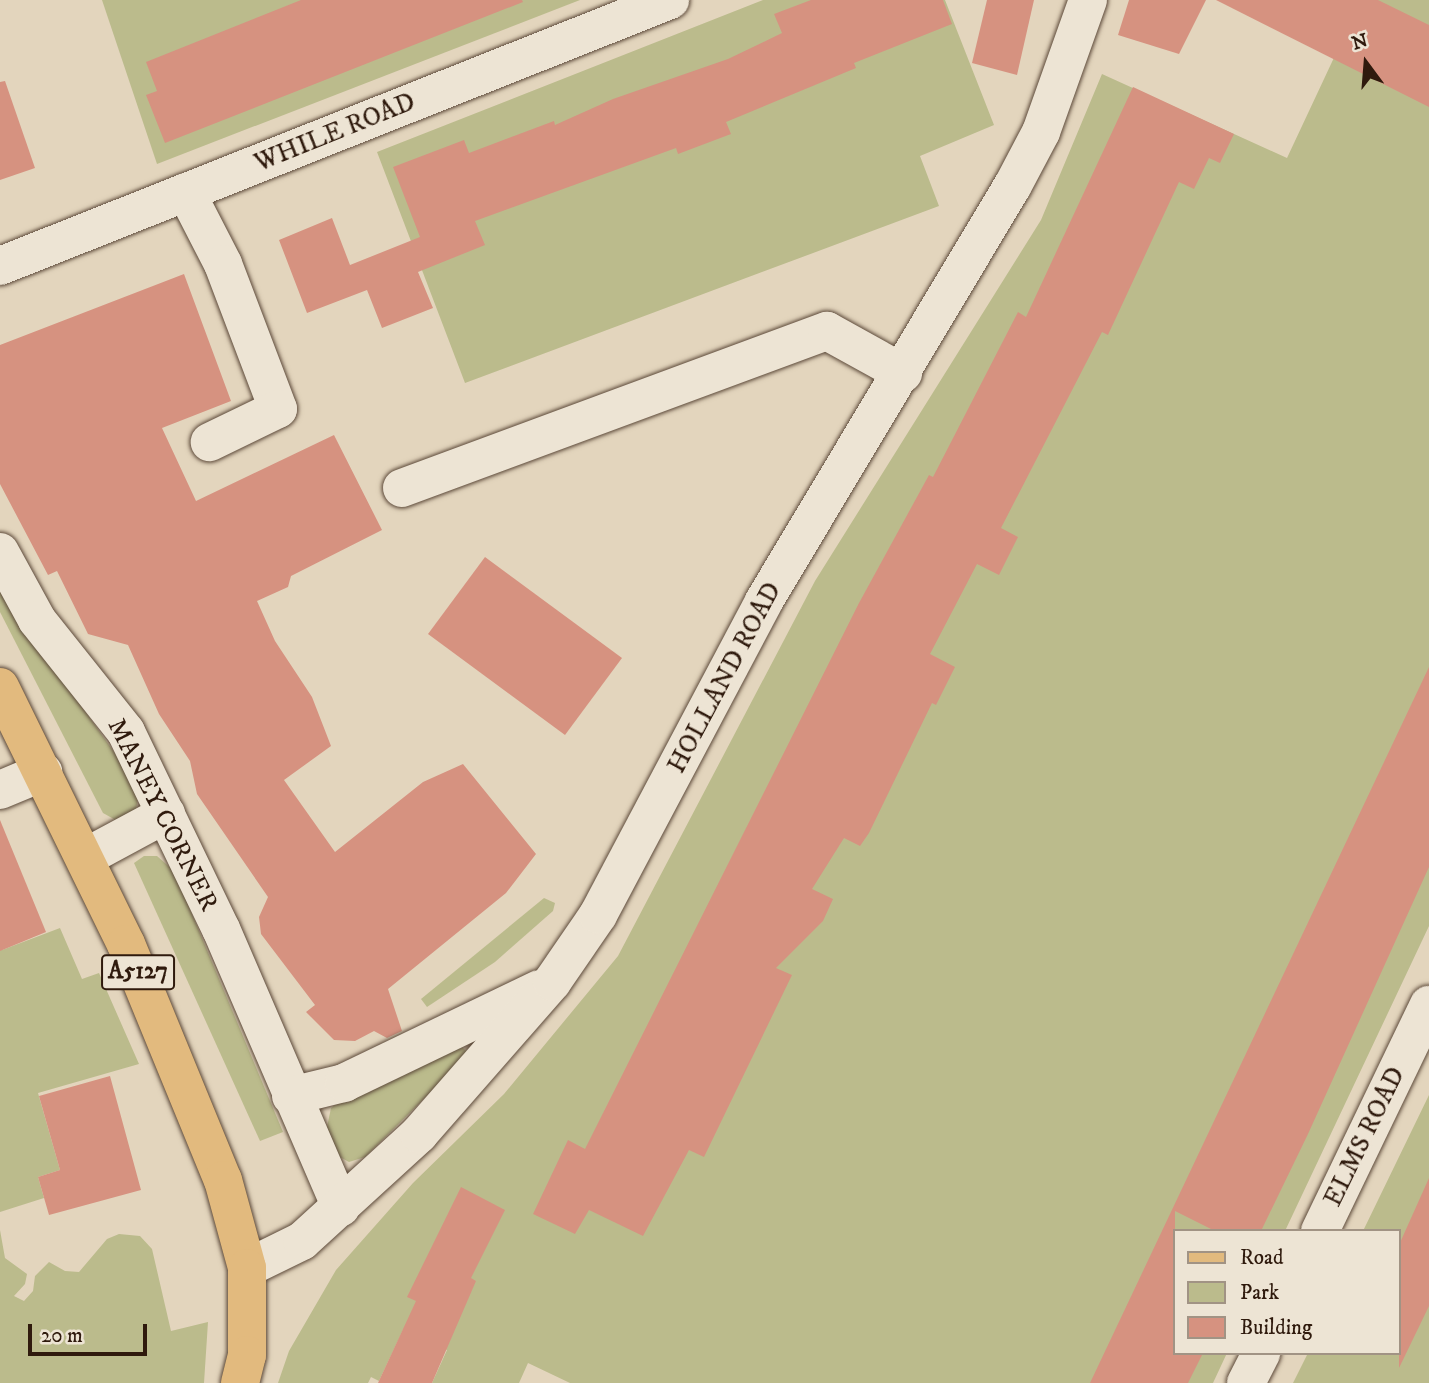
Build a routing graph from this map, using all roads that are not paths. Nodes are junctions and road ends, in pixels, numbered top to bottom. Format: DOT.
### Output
graph roads {
  1 [pos="670,0"];
  2 [pos="1088,0"];
  3 [pos="186,192"];
  4 [pos="0,266"];
  5 [pos="903,373"];
  6 [pos="210,442"];
  7 [pos="402,488"];
  8 [pos="0,552"];
  9 [pos="0,687"];
  10 [pos="43,772"];
  11 [pos="0,790"];
  12 [pos="166,814"];
  13 [pos="86,857"];
  14 [pos="552,982"];
  15 [pos="1429,1005"];
  16 [pos="291,1097"];
  17 [pos="341,1207"];
  18 [pos="1321,1229"];
  19 [pos="247,1268"];
  20 [pos="1260,1355"];
  21 [pos="240,1383"];
  22 [pos="1246,1383"];
  1 -- 3 [label="street, WHILE ROAD"];
  2 -- 5 [label="street, HOLLAND ROAD"];
  3 -- 4 [label="street, WHILE ROAD"];
  3 -- 6 [label="street"];
  5 -- 7 [label="street"];
  5 -- 14 [label="street, HOLLAND ROAD"];
  8 -- 12 [label="street, MANEY CORNER"];
  9 -- 10 [label="main road, A5127"];
  10 -- 11 [label="street"];
  10 -- 13 [label="main road, A5127"];
  12 -- 13 [label="street"];
  12 -- 16 [label="street, MANEY CORNER"];
  13 -- 19 [label="main road, A5127"];
  14 -- 16 [label="street"];
  14 -- 17 [label="street, HOLLAND ROAD"];
  15 -- 18 [label="street, ELMS ROAD"];
  16 -- 17 [label="street, MANEY CORNER"];
  17 -- 19 [label="street, HOLLAND ROAD"];
  19 -- 21 [label="main road, A5127"];
  20 -- 22 [label="street"];
}
